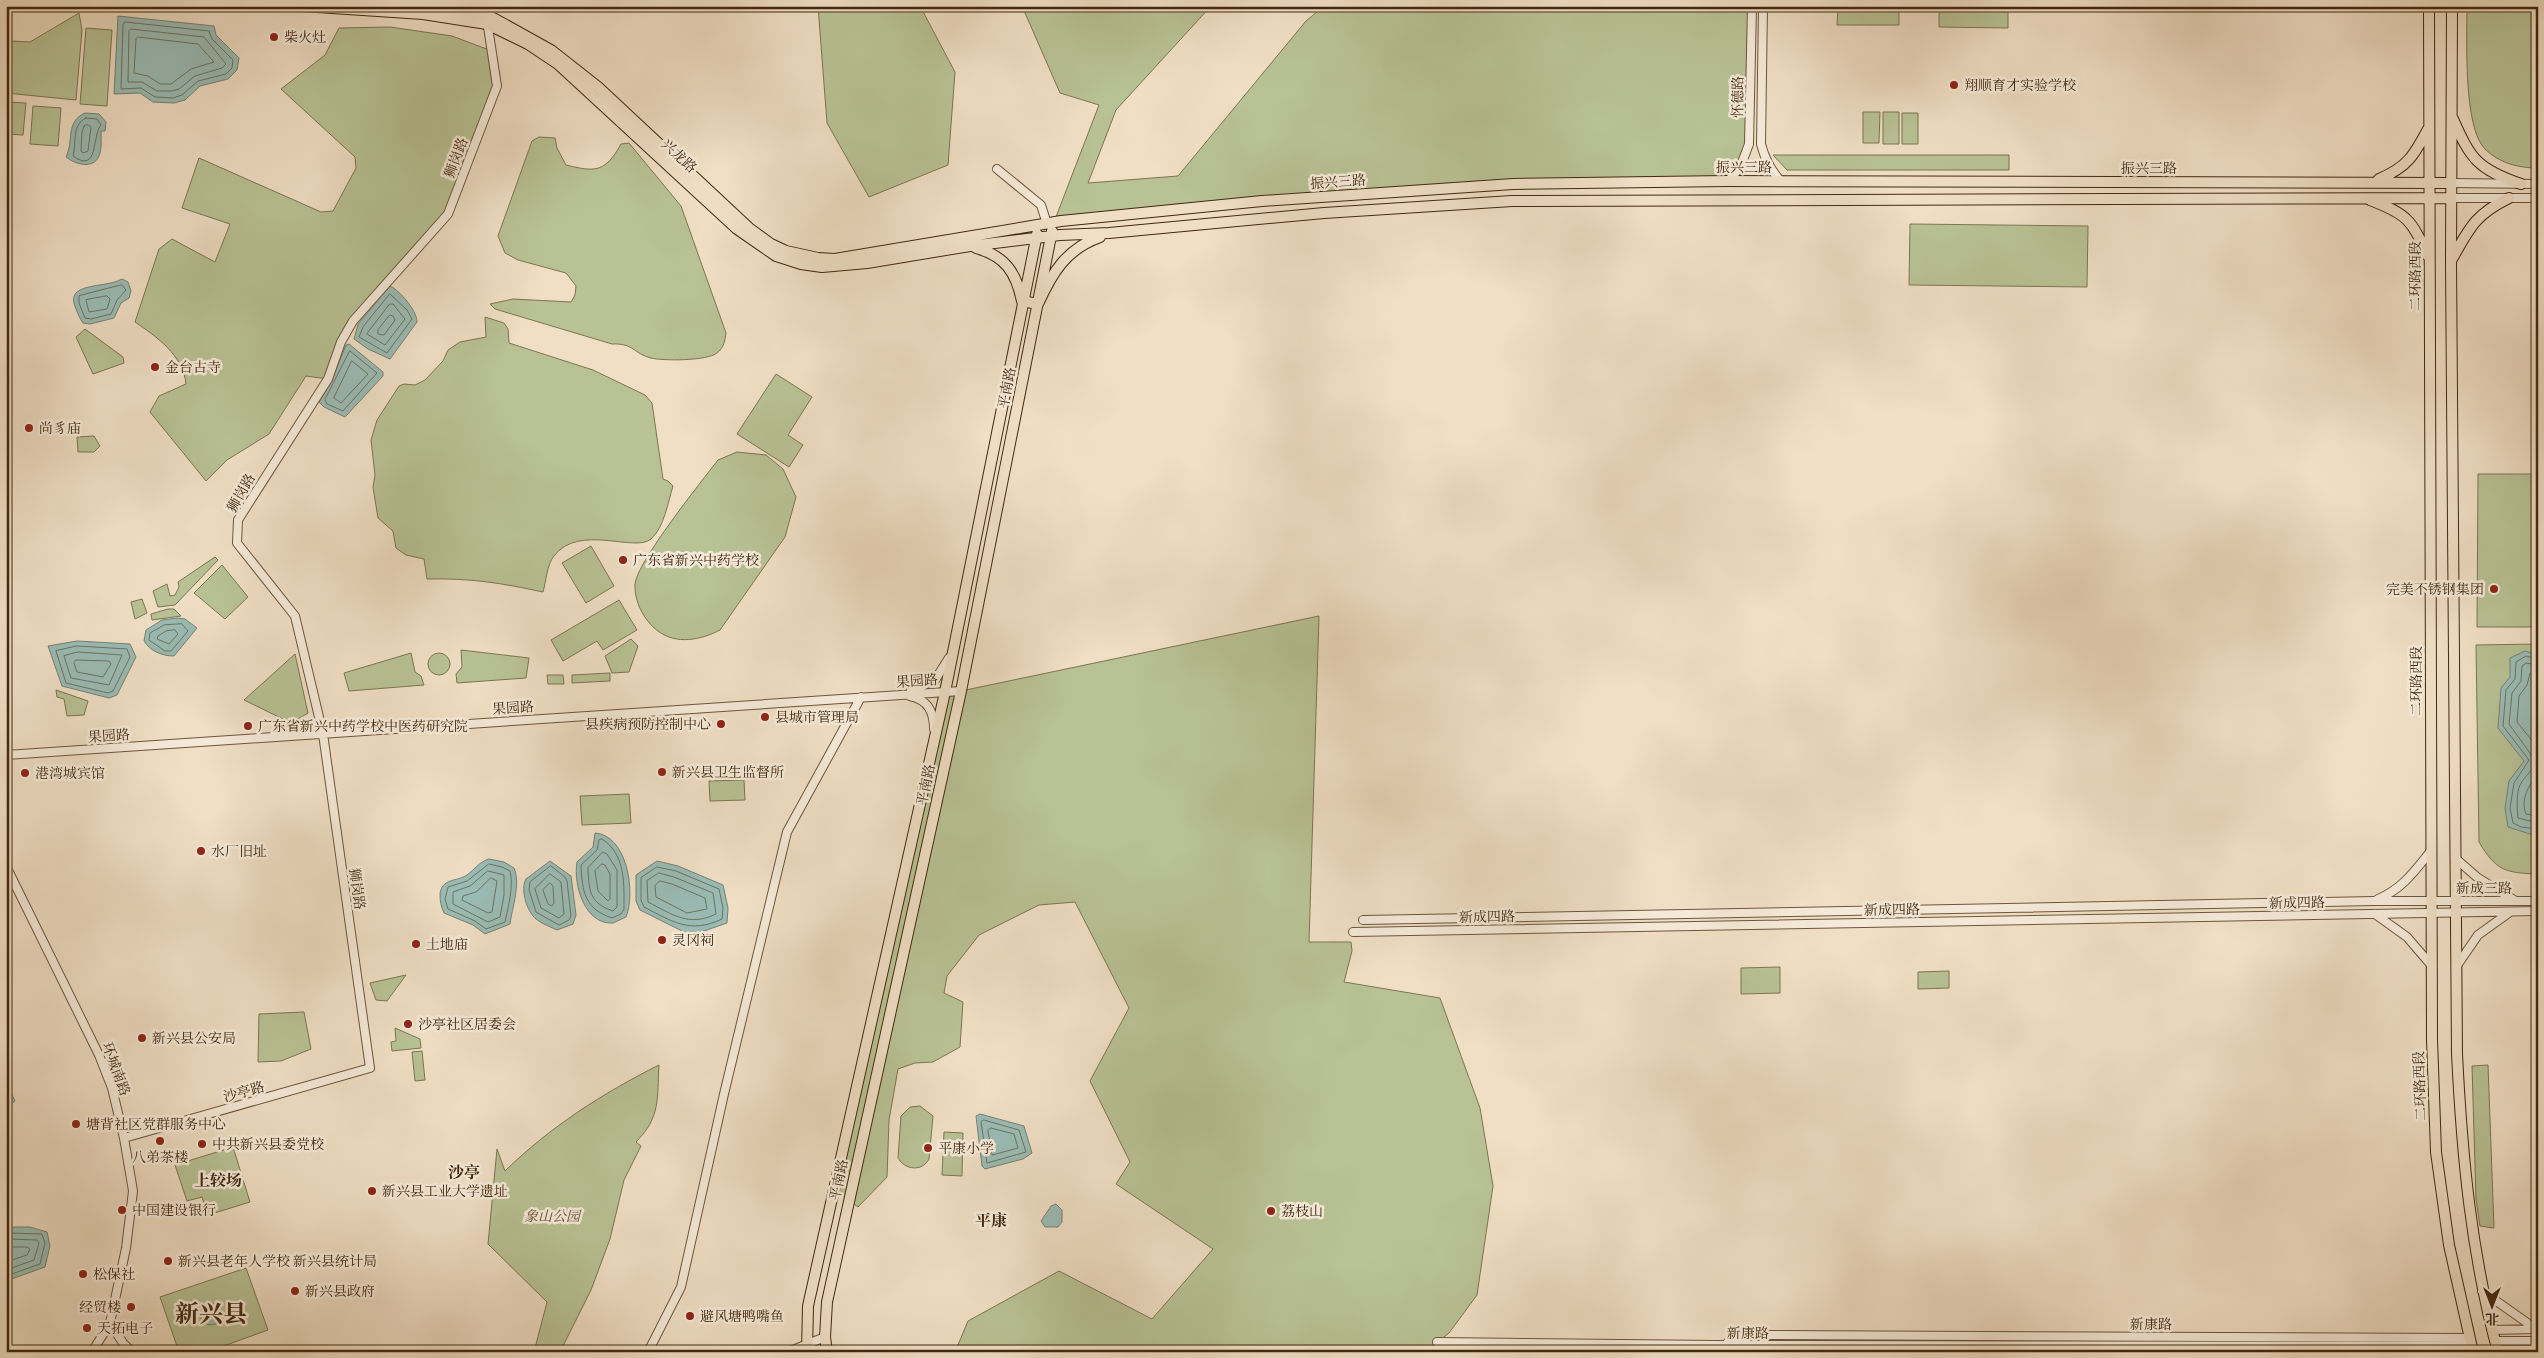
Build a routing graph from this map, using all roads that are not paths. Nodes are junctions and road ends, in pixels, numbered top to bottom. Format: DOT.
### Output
graph roads {
  1 [pos="302,6"];
  2 [pos="435,6"];
  3 [pos="1752,6"];
  4 [pos="1763,6"];
  5 [pos="2429,6"];
  6 [pos="2452,6"];
  7 [pos="488,15"];
  8 [pos="2452,115"];
  9 [pos="2429,128"];
  10 [pos="997,168"];
  11 [pos="1728,181"];
  12 [pos="1781,181"];
  13 [pos="1676,182"];
  14 [pos="2374,182"];
  15 [pos="2429,182"];
  16 [pos="2451,183"];
  17 [pos="2521,184"];
  18 [pos="2538,184"];
  19 [pos="2362,197"];
  20 [pos="2429,198"];
  21 [pos="2451,198"];
  22 [pos="2509,198"];
  23 [pos="2538,198"];
  24 [pos="1676,200"];
  25 [pos="1047,224"];
  26 [pos="1109,233"];
  27 [pos="1051,236"];
  28 [pos="1036,238"];
  29 [pos="970,246"];
  30 [pos="2429,260"];
  31 [pos="2451,262"];
  32 [pos="1022,301"];
  33 [pos="1038,304"];
  34 [pos="953,649"];
  35 [pos="961,691"];
  36 [pos="945,692"];
  37 [pos="901,695"];
  38 [pos="861,698"];
  39 [pos="323,734"];
  40 [pos="934,739"];
  41 [pos="6,756"];
  42 [pos="2430,852"];
  43 [pos="2455,858"];
  44 [pos="6,866"];
  45 [pos="2374,901"];
  46 [pos="2431,901"];
  47 [pos="2455,901"];
  48 [pos="2515,901"];
  49 [pos="2538,901"];
  50 [pos="2538,911"];
  51 [pos="2455,912"];
  52 [pos="2512,912"];
  53 [pos="2431,913"];
  54 [pos="2375,914"];
  55 [pos="1363,920"];
  56 [pos="1354,932"];
  57 [pos="2432,966"];
  58 [pos="2455,969"];
  59 [pos="370,1068"];
  60 [pos="124,1138"];
  61 [pos="2482,1291"];
  62 [pos="110,1323"];
  63 [pos="2537,1329"];
  64 [pos="2492,1330"];
  65 [pos="825,1337"];
  66 [pos="2495,1341"];
  67 [pos="2538,1341"];
  68 [pos="1437,1342"];
  69 [pos="2472,1345"];
  70 [pos="807,1348"];
  71 [pos="1718,1349"];
  72 [pos="92,1352"];
  73 [pos="128,1352"];
  74 [pos="132,1352"];
  75 [pos="648,1352"];
  76 [pos="788,1352"];
  77 [pos="827,1352"];
  78 [pos="2498,1352"];
  1 -- 7 [label="main road, 兴龙路"];
  2 -- 7 [label="main road, 兴龙路"];
  3 -- 11 [label="street, 怀德路"];
  4 -- 12 [label="street, 怀德路"];
  5 -- 9 [label="main road, 二环路西段"];
  6 -- 8 [label="main road"];
  7 -- 25 [label="main road, 兴龙路"];
  7 -- 29 [label="main road, 兴龙路"];
  7 -- 39 [label="street, 狮岗路"];
  8 -- 16 [label="main road"];
  8 -- 17 [label="main road"];
  9 -- 14 [label="main road"];
  9 -- 15 [label="main road, 二环路西段"];
  10 -- 25 [label="street"];
  11 -- 12 [label="main road, 振兴三路"];
  11 -- 13 [label="main road, 振兴三路"];
  12 -- 14 [label="main road, 振兴三路"];
  13 -- 24 [label="main road"];
  13 -- 25 [label="main road, 振兴三路"];
  14 -- 15 [label="main road, 振兴三路"];
  15 -- 16 [label="main road, 振兴三路"];
  15 -- 20 [label="main road, 二环路西段"];
  16 -- 17 [label="street"];
  16 -- 21 [label="main road"];
  17 -- 18 [label="street"];
  19 -- 20 [label="main road"];
  19 -- 24 [label="main road"];
  19 -- 30 [label="main road"];
  20 -- 21 [label="main road"];
  20 -- 30 [label="main road, 二环路西段"];
  21 -- 22 [label="street"];
  21 -- 31 [label="main road"];
  22 -- 23 [label="street"];
  22 -- 31 [label="main road"];
  24 -- 26 [label="main road"];
  25 -- 27 [label="main road, 平南路"];
  25 -- 28 [label="main road, 平南路"];
  26 -- 27 [label="main road"];
  26 -- 33 [label="main road"];
  27 -- 28 [label="main road, 兴龙路"];
  27 -- 33 [label="main road, 平南路"];
  28 -- 29 [label="main road, 兴龙路"];
  28 -- 32 [label="main road, 平南路"];
  29 -- 32 [label="main road"];
  30 -- 42 [label="main road, 二环路西段"];
  31 -- 43 [label="main road"];
  32 -- 33 [label="main road"];
  32 -- 34 [label="main road, 平南路"];
  33 -- 35 [label="main road, 平南路"];
  34 -- 36 [label="main road, 平南路"];
  34 -- 37 [label="street"];
  35 -- 36 [label="street, 果园路"];
  35 -- 65 [label="main road, 平南路"];
  36 -- 37 [label="street, 果园路"];
  36 -- 40 [label="main road, 平南路"];
  37 -- 38 [label="street, 果园路"];
  37 -- 40 [label="street"];
  38 -- 39 [label="street, 果园路"];
  38 -- 75 [label="street"];
  39 -- 41 [label="street, 果园路"];
  39 -- 59 [label="street, 狮岗路"];
  40 -- 70 [label="main road, 平南路"];
  42 -- 45 [label="street"];
  42 -- 46 [label="main road, 二环路西段"];
  43 -- 47 [label="main road"];
  43 -- 48 [label="street"];
  44 -- 60 [label="street, 环城南路"];
  45 -- 46 [label="street, 新成四路"];
  45 -- 55 [label="street, 新成四路"];
  46 -- 47 [label="street, 新成三路"];
  46 -- 53 [label="main road, 二环路西段"];
  47 -- 48 [label="street, 新成三路"];
  47 -- 51 [label="main road"];
  48 -- 49 [label="street, 新成三路"];
  50 -- 52 [label="street, 新成三路"];
  51 -- 52 [label="street, 新成三路"];
  51 -- 53 [label="street, 新成三路"];
  51 -- 58 [label="main road"];
  52 -- 58 [label="street"];
  53 -- 54 [label="street, 新成四路"];
  53 -- 57 [label="main road, 二环路西段"];
  54 -- 56 [label="street, 新成四路"];
  54 -- 57 [label="street"];
  57 -- 69 [label="main road, 二环路西段"];
  58 -- 61 [label="main road"];
  59 -- 60 [label="street, 沙亭路"];
  60 -- 62 [label="street, 环城南路"];
  61 -- 63 [label="street"];
  61 -- 64 [label="main road"];
  62 -- 72 [label="street, 环城南路"];
  62 -- 74 [label="street"];
  63 -- 64 [label="street"];
  64 -- 66 [label="main road"];
  65 -- 70 [label="street"];
  65 -- 77 [label="main road, 平南路"];
  66 -- 67 [label="street"];
  66 -- 78 [label="main road"];
  68 -- 71 [label="street, 新康路"];
  69 -- 71 [label="street, 新康路"];
  70 -- 76 [label="street"];
  73 -- 74 [label="street"];
}
